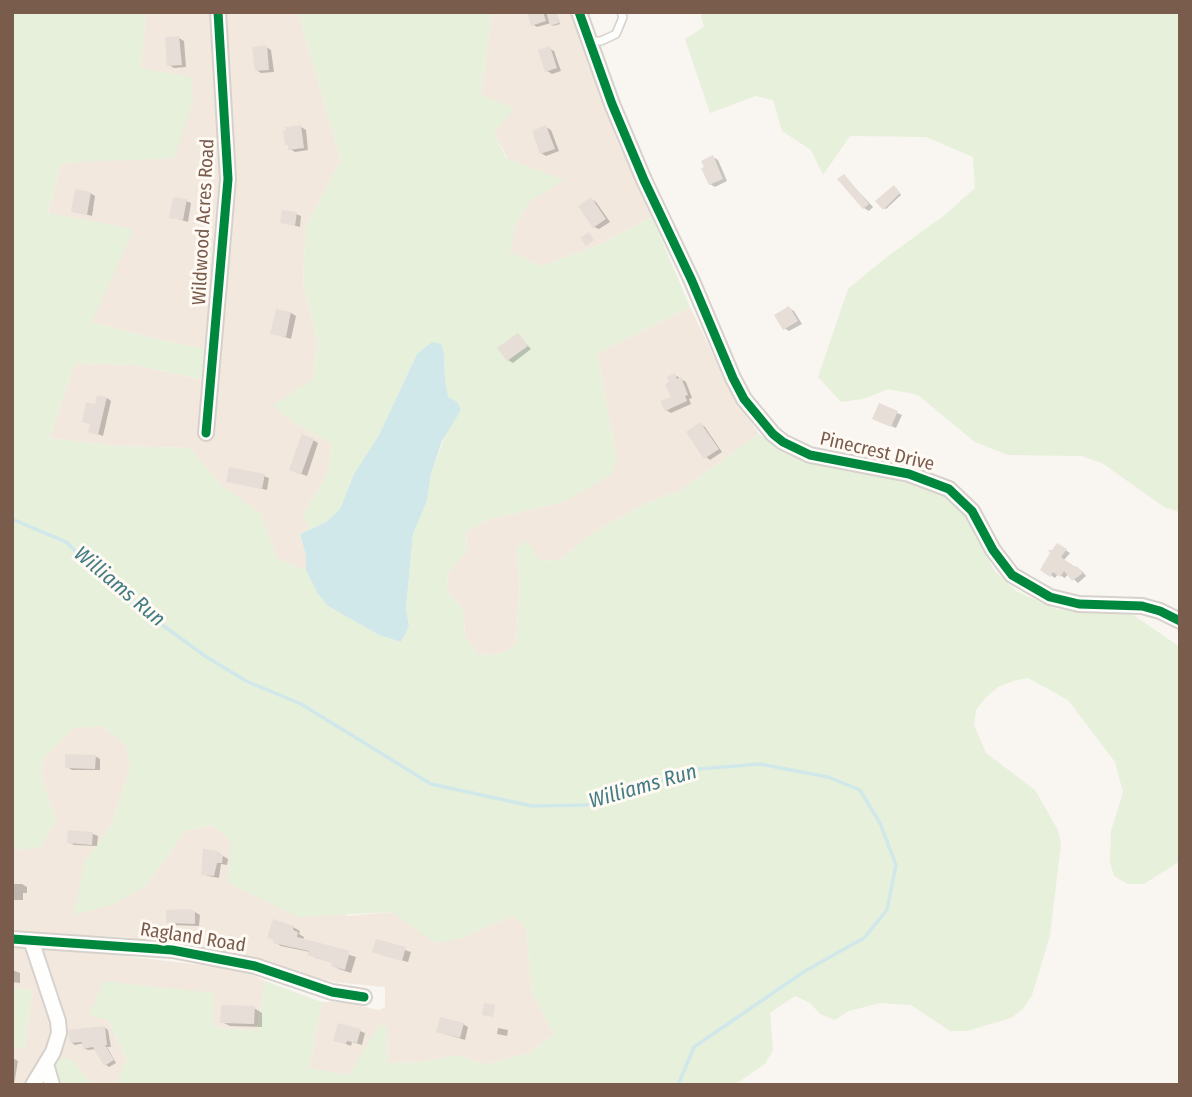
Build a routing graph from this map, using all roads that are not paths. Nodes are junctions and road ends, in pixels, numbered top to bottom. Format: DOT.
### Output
graph roads {
  1 [pos="218,12"];
  2 [pos="579,12"];
  3 [pos="621,12"];
  4 [pos="589,41"];
  5 [pos="206,433"];
  6 [pos="1180,621"];
  7 [pos="12,939"];
  8 [pos="31,940"];
  9 [pos="364,998"];
  10 [pos="46,1064"];
  11 [pos="33,1085"];
  12 [pos="52,1085"];
  1 -- 5 [label="street, Wildwood Acres Road"];
  2 -- 4 [label="street, Pinecrest Drive"];
  3 -- 4 [label="lane"];
  4 -- 6 [label="street, Pinecrest Drive"];
  7 -- 8 [label="street, Ragland Road"];
  8 -- 9 [label="street, Ragland Road"];
  8 -- 10 [label="street"];
  10 -- 11 [label="street"];
  10 -- 12 [label="street"];
}
